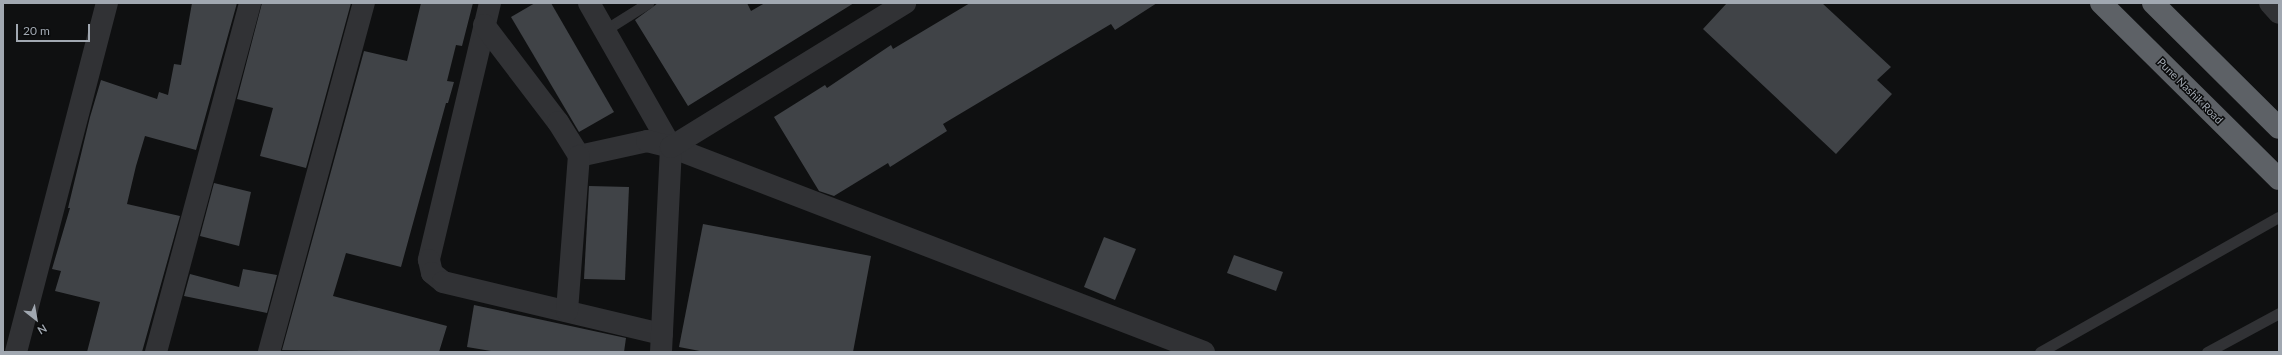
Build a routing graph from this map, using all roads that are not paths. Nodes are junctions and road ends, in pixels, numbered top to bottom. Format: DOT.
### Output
graph roads {
  1 [pos="107,3"];
  2 [pos="250,3"];
  3 [pos="364,3"];
  4 [pos="490,3"];
  5 [pos="589,3"];
  6 [pos="648,3"];
  7 [pos="906,3"];
  8 [pos="2101,3"];
  9 [pos="2152,3"];
  10 [pos="2270,3"];
  11 [pos="2279,13"];
  12 [pos="484,25"];
  13 [pos="605,30"];
  14 [pos="2279,128"];
  15 [pos="671,147"];
  16 [pos="579,156"];
  17 [pos="2279,179"];
  18 [pos="2279,217"];
  19 [pos="567,311"];
  20 [pos="2279,313"];
  21 [pos="662,343"];
  22 [pos="16,352"];
  23 [pos="156,352"];
  24 [pos="269,352"];
  25 [pos="1204,352"];
  26 [pos="2040,352"];
  27 [pos="2207,352"];
  1 -- 22 [label="street"];
  2 -- 23 [label="street"];
  3 -- 24 [label="street"];
  4 -- 12 [label="street"];
  5 -- 13 [label="street"];
  6 -- 13 [label="lane"];
  7 -- 15 [label="street"];
  8 -- 17 [label="highway, Pune Nashik Road"];
  9 -- 14 [label="highway"];
  10 -- 11 [label="street"];
  12 -- 16 [label="street"];
  12 -- 19 [label="street"];
  13 -- 15 [label="street"];
  15 -- 16 [label="street"];
  15 -- 21 [label="street"];
  15 -- 25 [label="street"];
  16 -- 19 [label="street"];
  18 -- 26 [label="lane"];
  19 -- 21 [label="street"];
  20 -- 27 [label="lane"];
}
